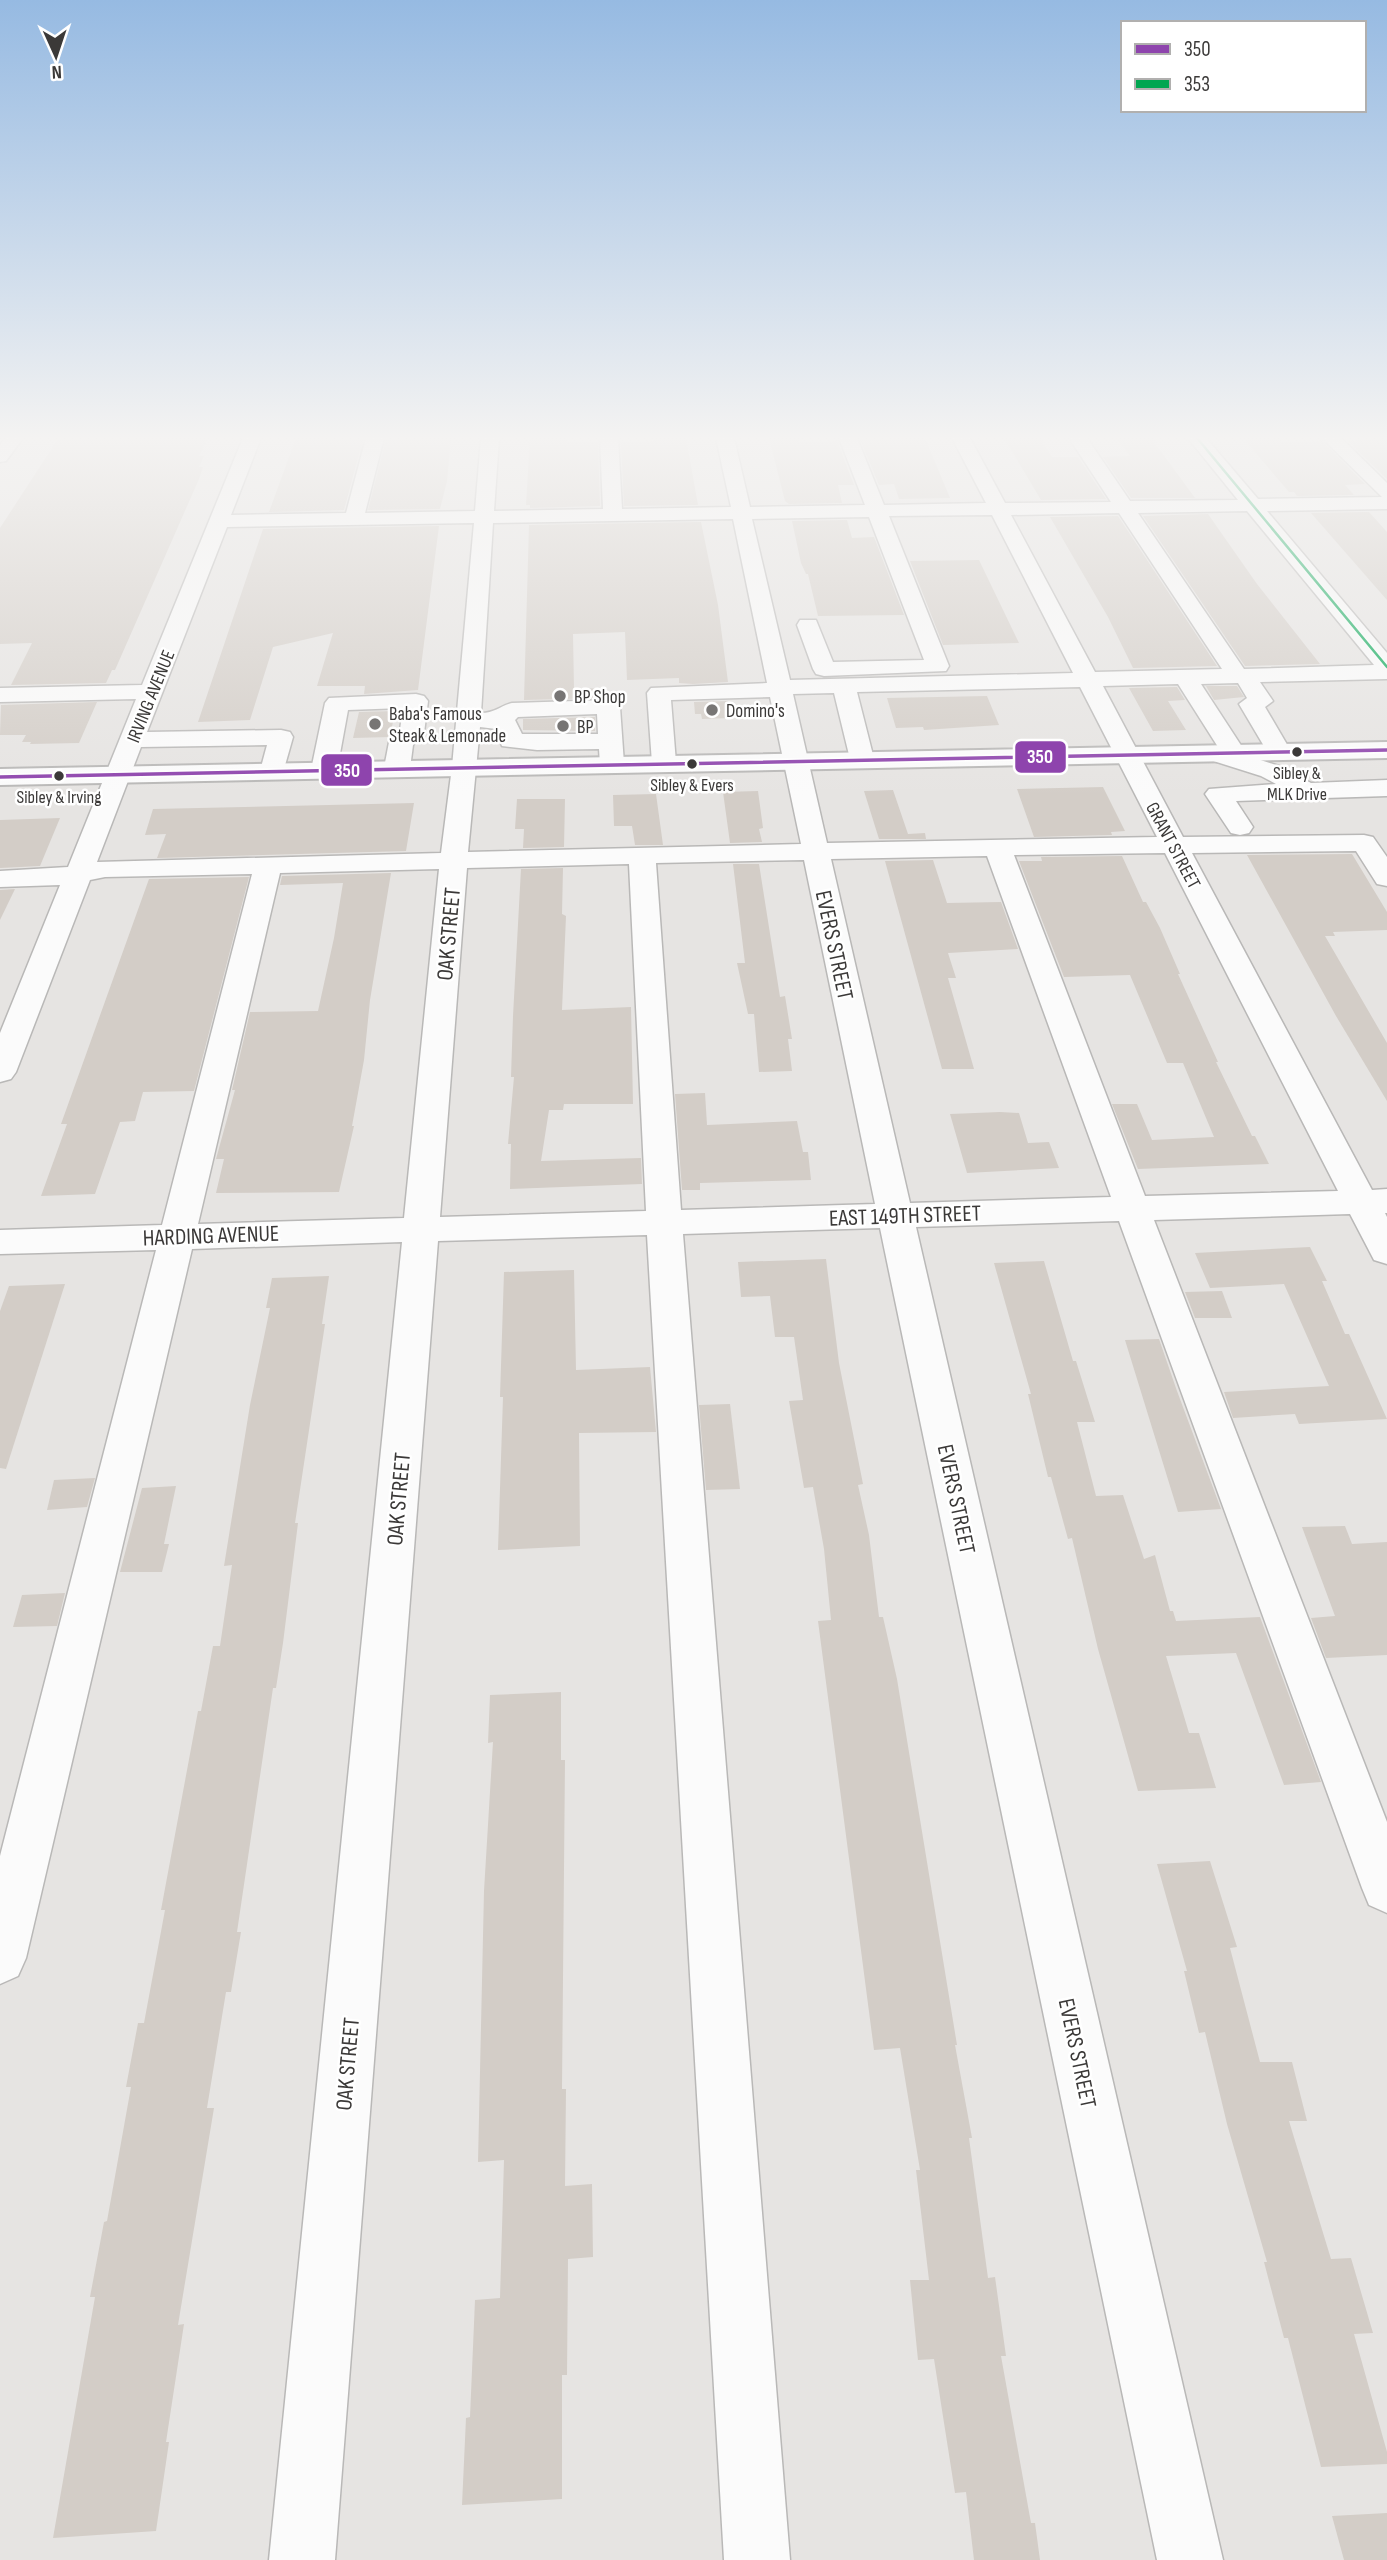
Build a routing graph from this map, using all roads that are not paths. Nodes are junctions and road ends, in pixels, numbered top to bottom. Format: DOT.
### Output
graph roads {
  1 [pos="205,557"];
  2 [pos="481,557"];
  3 [pos="751,557"];
  4 [pos="895,557"];
  5 [pos="1023,557"];
  6 [pos="1161,557"];
  7 [pos="1300,557"];
  8 [pos="808,625"];
  9 [pos="1377,643"];
  10 [pos="1387,670"];
  11 [pos="1242,676"];
  12 [pos="1185,677"];
  13 [pos="1087,680"];
  14 [pos="844,685"];
  15 [pos="780,688"];
  16 [pos="151,692"];
  17 [pos="0,695"];
  18 [pos="468,720"];
  19 [pos="500,720"];
  20 [pos="132,740"];
  21 [pos="1387,750"];
  22 [pos="1280,752"];
  23 [pos="1309,752"];
  24 [pos="611,753"];
  25 [pos="1223,753"];
  26 [pos="1127,755"];
  27 [pos="863,759"];
  28 [pos="796,761"];
  29 [pos="664,763"];
  30 [pos="465,767"];
  31 [pos="397,768"];
  32 [pos="324,770"];
  33 [pos="273,771"];
  34 [pos="119,775"];
  35 [pos="0,777"];
  36 [pos="1387,788"];
  37 [pos="1308,792"];
  38 [pos="1332,824"];
  39 [pos="1240,827"];
  40 [pos="1380,828"];
  41 [pos="1170,837"];
  42 [pos="998,849"];
  43 [pos="815,852"];
  44 [pos="642,856"];
  45 [pos="1387,857"];
  46 [pos="454,860"];
  47 [pos="268,865"];
  48 [pos="79,873"];
  49 [pos="1387,878"];
  50 [pos="0,879"];
  51 [pos="0,1072"];
  52 [pos="1374,1202"];
  53 [pos="1134,1208"];
  54 [pos="895,1215"];
  55 [pos="664,1221"];
  56 [pos="423,1228"];
  57 [pos="178,1236"];
  58 [pos="0,1242"];
  59 [pos="1387,1251"];
  60 [pos="1387,1888"];
  61 [pos="0,1958"];
  62 [pos="302,2560"];
  63 [pos="757,2560"];
  64 [pos="1190,2560"];
  1 -- 16 [label="street, IRVING AVENUE"];
  2 -- 18 [label="street, OAK STREET"];
  3 -- 15 [label="street, EVERS STREET"];
  4 -- 8 [label="street"];
  5 -- 13 [label="street, GRANT STREET"];
  6 -- 11 [label="street"];
  7 -- 9 [label="street"];
  9 -- 10 [label="street"];
  10 -- 11 [label="street"];
  11 -- 12 [label="street"];
  11 -- 22 [label="street"];
  12 -- 13 [label="street"];
  12 -- 25 [label="street"];
  13 -- 14 [label="street"];
  13 -- 26 [label="street, GRANT STREET"];
  14 -- 15 [label="street"];
  14 -- 27 [label="street"];
  15 -- 28 [label="street, EVERS STREET"];
  15 -- 29 [label="street"];
  16 -- 17 [label="street"];
  16 -- 20 [label="street, IRVING AVENUE"];
  18 -- 19 [label="street"];
  18 -- 30 [label="street, OAK STREET"];
  19 -- 24 [label="street"];
  19 -- 24 [label="street"];
  20 -- 33 [label="street"];
  20 -- 34 [label="street, IRVING AVENUE"];
  21 -- 23 [label="main road"];
  22 -- 23 [label="main road"];
  22 -- 25 [label="main road"];
  23 -- 37 [label="street"];
  24 -- 29 [label="main road"];
  24 -- 30 [label="main road"];
  25 -- 26 [label="main road"];
  25 -- 37 [label="street"];
  26 -- 27 [label="main road"];
  26 -- 41 [label="street, GRANT STREET"];
  27 -- 28 [label="main road"];
  28 -- 29 [label="main road"];
  28 -- 43 [label="street, EVERS STREET"];
  30 -- 31 [label="main road"];
  30 -- 46 [label="street, OAK STREET"];
  31 -- 32 [label="main road"];
  31 -- 32 [label="street"];
  32 -- 33 [label="main road"];
  33 -- 34 [label="main road"];
  34 -- 35 [label="main road"];
  34 -- 48 [label="street, IRVING AVENUE"];
  36 -- 37 [label="street"];
  37 -- 38 [label="street"];
  37 -- 39 [label="street"];
  38 -- 39 [label="street"];
  38 -- 40 [label="street"];
  39 -- 41 [label="street"];
  40 -- 45 [label="street"];
  41 -- 42 [label="street"];
  41 -- 49 [label="street"];
  41 -- 52 [label="street, GRANT STREET"];
  42 -- 43 [label="street"];
  42 -- 53 [label="street"];
  43 -- 44 [label="street"];
  43 -- 54 [label="street, EVERS STREET"];
  44 -- 46 [label="street"];
  44 -- 55 [label="street"];
  46 -- 47 [label="street"];
  46 -- 56 [label="street, OAK STREET"];
  47 -- 48 [label="street"];
  47 -- 57 [label="street"];
  48 -- 50 [label="street"];
  48 -- 51 [label="street, IRVING AVENUE"];
  52 -- 53 [label="street, EAST 149TH STREET"];
  52 -- 59 [label="street, GRANT STREET"];
  53 -- 54 [label="street, EAST 149TH STREET"];
  53 -- 60 [label="street"];
  54 -- 55 [label="street, EAST 149TH STREET"];
  54 -- 64 [label="street, EVERS STREET"];
  55 -- 56 [label="street, EAST 149TH STREET"];
  55 -- 63 [label="street"];
  56 -- 57 [label="street, HARDING AVENUE"];
  56 -- 62 [label="street, OAK STREET"];
  57 -- 58 [label="street, HARDING AVENUE"];
  57 -- 61 [label="street"];
}
